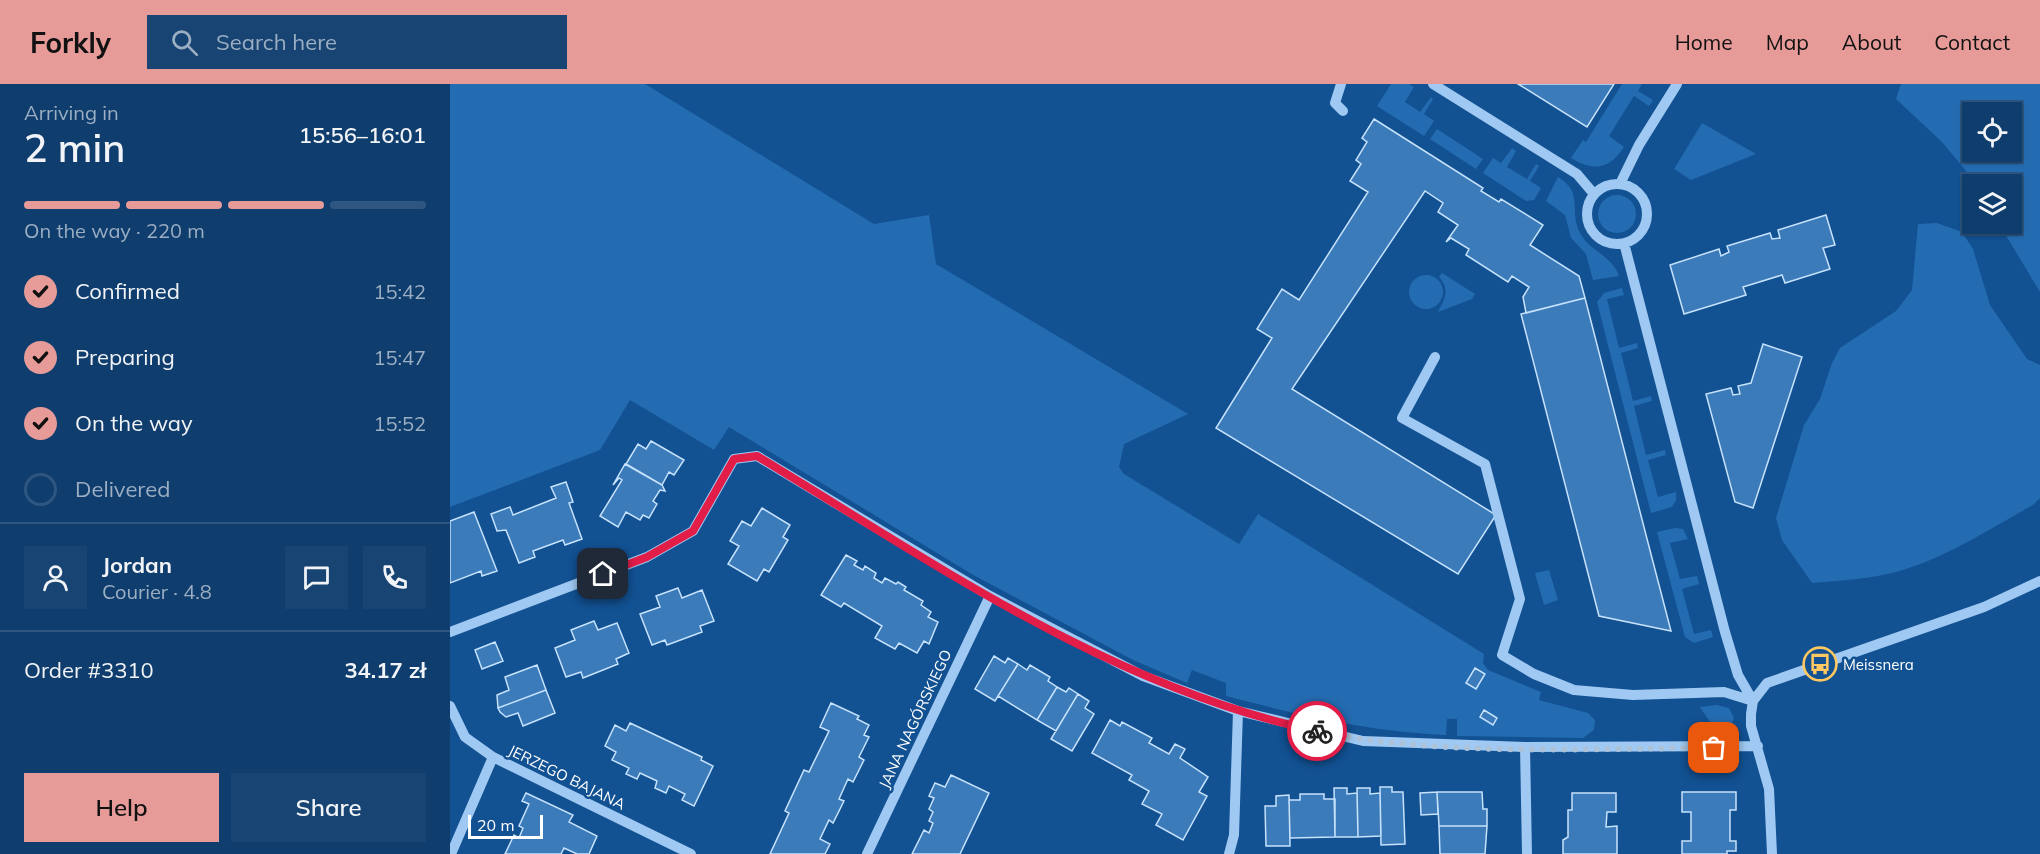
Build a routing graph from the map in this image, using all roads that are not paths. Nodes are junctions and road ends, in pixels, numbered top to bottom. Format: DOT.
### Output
graph roads {
  1 [pos="1341,84"];
  2 [pos="1433,84"];
  3 [pos="1677,84"];
  4 [pos="1343,111"];
  5 [pos="1620,183"];
  6 [pos="1594,194"];
  7 [pos="1624,243"];
  8 [pos="1435,357"];
  9 [pos="2040,581"];
  10 [pos="990,596"];
  11 [pos="450,632"];
  12 [pos="1753,701"];
  13 [pos="450,706"];
  14 [pos="1238,711"];
  15 [pos="1758,746"];
  16 [pos="1525,747"];
  17 [pos="493,758"];
  18 [pos="451,854"];
  19 [pos="691,854"];
  20 [pos="867,854"];
  21 [pos="1229,854"];
  22 [pos="1527,854"];
  23 [pos="1772,854"];
  1 -- 4 [label="street"];
  2 -- 6 [label="street"];
  3 -- 5 [label="street"];
  5 -- 6 [label="street"];
  5 -- 7 [label="street"];
  6 -- 7 [label="street"];
  7 -- 12 [label="street"];
  8 -- 12 [label="street"];
  9 -- 12 [label="street"];
  10 -- 11 [label="street"];
  10 -- 14 [label="street"];
  10 -- 20 [label="street, JANA NAGÓRSKIEGO"];
  12 -- 15 [label="street"];
  13 -- 17 [label="street, JERZEGO BAJANA"];
  14 -- 16 [label="street"];
  14 -- 21 [label="street"];
  15 -- 16 [label="street"];
  15 -- 23 [label="street"];
  16 -- 22 [label="street"];
  17 -- 18 [label="street"];
  17 -- 19 [label="street, JERZEGO BAJANA"];
}
